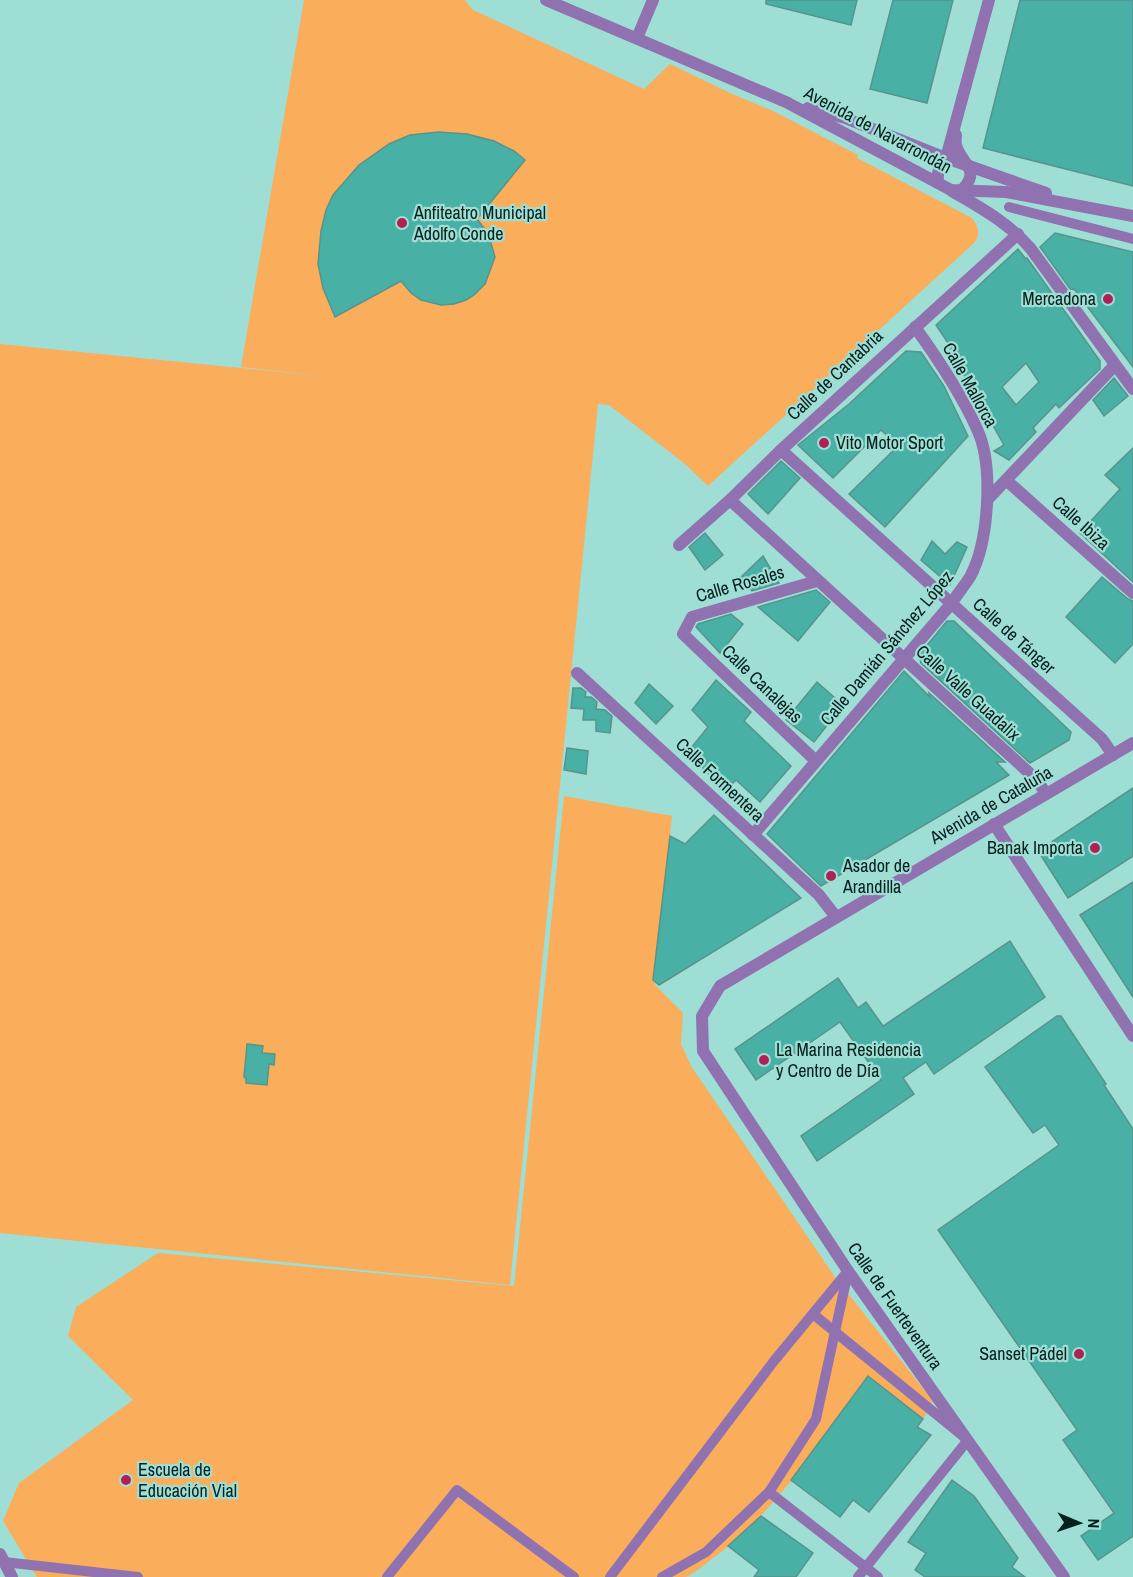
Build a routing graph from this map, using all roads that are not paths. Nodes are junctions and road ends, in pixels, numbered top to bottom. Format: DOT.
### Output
graph roads {
  1 [pos="546,0"];
  2 [pos="653,0"];
  3 [pos="989,0"];
  4 [pos="637,38"];
  5 [pos="786,102"];
  6 [pos="956,124"];
  7 [pos="946,158"];
  8 [pos="969,166"];
  9 [pos="938,183"];
  10 [pos="956,190"];
  11 [pos="1009,207"];
  12 [pos="1095,210"];
  13 [pos="1133,216"];
  14 [pos="1018,234"];
  15 [pos="1133,239"];
  16 [pos="915,327"];
  17 [pos="1115,365"];
  18 [pos="1133,389"];
  19 [pos="781,450"];
  20 [pos="1006,480"];
  21 [pos="988,499"];
  22 [pos="730,500"];
  23 [pos="679,545"];
  24 [pos="817,581"];
  25 [pos="1133,593"];
  26 [pos="951,604"];
  27 [pos="683,634"];
  28 [pos="903,659"];
  29 [pos="577,673"];
  30 [pos="1133,743"];
  31 [pos="1113,754"];
  32 [pos="816,761"];
  33 [pos="1046,794"];
  34 [pos="994,824"];
  35 [pos="753,835"];
  36 [pos="836,917"];
  37 [pos="1133,1036"];
  38 [pos="703,1051"];
  39 [pos="848,1271"];
  40 [pos="813,1314"];
  41 [pos="836,1332"];
  42 [pos="968,1440"];
  43 [pos="769,1492"];
  44 [pos="2,1558"];
  45 [pos="866,1568"];
  46 [pos="12,1577"];
  47 [pos="138,1577"];
  48 [pos="387,1577"];
  49 [pos="574,1577"];
  50 [pos="610,1577"];
  51 [pos="662,1577"];
  52 [pos="858,1577"];
  53 [pos="878,1577"];
  54 [pos="1064,1577"];
  1 -- 4 [label="street, Avenida de Navarrondán"];
  2 -- 4 [label="street"];
  3 -- 6 [label="street"];
  4 -- 5 [label="street, Avenida de Navarrondán"];
  5 -- 7 [label="street, Avenida de Navarrondán"];
  5 -- 9 [label="street, Avenida de Navarrondán"];
  6 -- 7 [label="street"];
  6 -- 8 [label="street"];
  7 -- 8 [label="street, Avenida de Navarrondán"];
  7 -- 9 [label="street"];
  8 -- 10 [label="street"];
  8 -- 12 [label="street, Avenida de Navarrondán"];
  9 -- 10 [label="street, Avenida de Navarrondán"];
  10 -- 12 [label="street, Avenida de Navarrondán"];
  10 -- 14 [label="street"];
  11 -- 15 [label="street"];
  12 -- 13 [label="street, Avenida de Navarrondán"];
  14 -- 16 [label="street, Calle de Cantabria"];
  14 -- 17 [label="street"];
  16 -- 19 [label="street, Calle de Cantabria"];
  16 -- 21 [label="street, Calle Mallorca"];
  17 -- 18 [label="street"];
  17 -- 20 [label="street"];
  19 -- 22 [label="street, Calle de Cantabria"];
  19 -- 26 [label="street, Calle de Tánger"];
  20 -- 21 [label="street"];
  20 -- 25 [label="street, Calle Ibiza"];
  21 -- 26 [label="street, Calle Damián Sánchez López"];
  22 -- 23 [label="street, Calle de Cantabria"];
  22 -- 24 [label="street, Calle Valle Guadalix"];
  24 -- 27 [label="street, Calle Rosales"];
  24 -- 28 [label="street, Calle Valle Guadalix"];
  26 -- 28 [label="street, Calle Damián Sánchez López"];
  26 -- 31 [label="street, Calle de Tánger"];
  27 -- 32 [label="street, Calle Canalejas"];
  28 -- 32 [label="street, Calle Damián Sánchez López"];
  28 -- 33 [label="street, Calle Valle Guadalix"];
  29 -- 35 [label="street, Calle Formentera"];
  30 -- 31 [label="street, Avenida de Cataluña"];
  31 -- 33 [label="street, Avenida de Cataluña"];
  32 -- 35 [label="street, Calle Damián Sánchez López"];
  33 -- 34 [label="street, Avenida de Cataluña"];
  34 -- 36 [label="street, Avenida de Cataluña"];
  34 -- 37 [label="street"];
  35 -- 36 [label="street, Calle Formentera"];
  36 -- 38 [label="street, Avenida de Cataluña"];
  38 -- 39 [label="street, Calle de Fuerteventura"];
  39 -- 40 [label="street"];
  39 -- 41 [label="street"];
  39 -- 42 [label="street, Calle de Fuerteventura"];
  40 -- 41 [label="street"];
  40 -- 50 [label="street"];
  41 -- 42 [label="street"];
  41 -- 43 [label="street"];
  42 -- 45 [label="street"];
  42 -- 54 [label="street, Calle de Fuerteventura"];
  43 -- 45 [label="street"];
  43 -- 51 [label="street"];
  44 -- 46 [label="street"];
  44 -- 47 [label="street"];
  45 -- 52 [label="street"];
  45 -- 53 [label="street"];
  48 -- 49 [label="street"];
}
